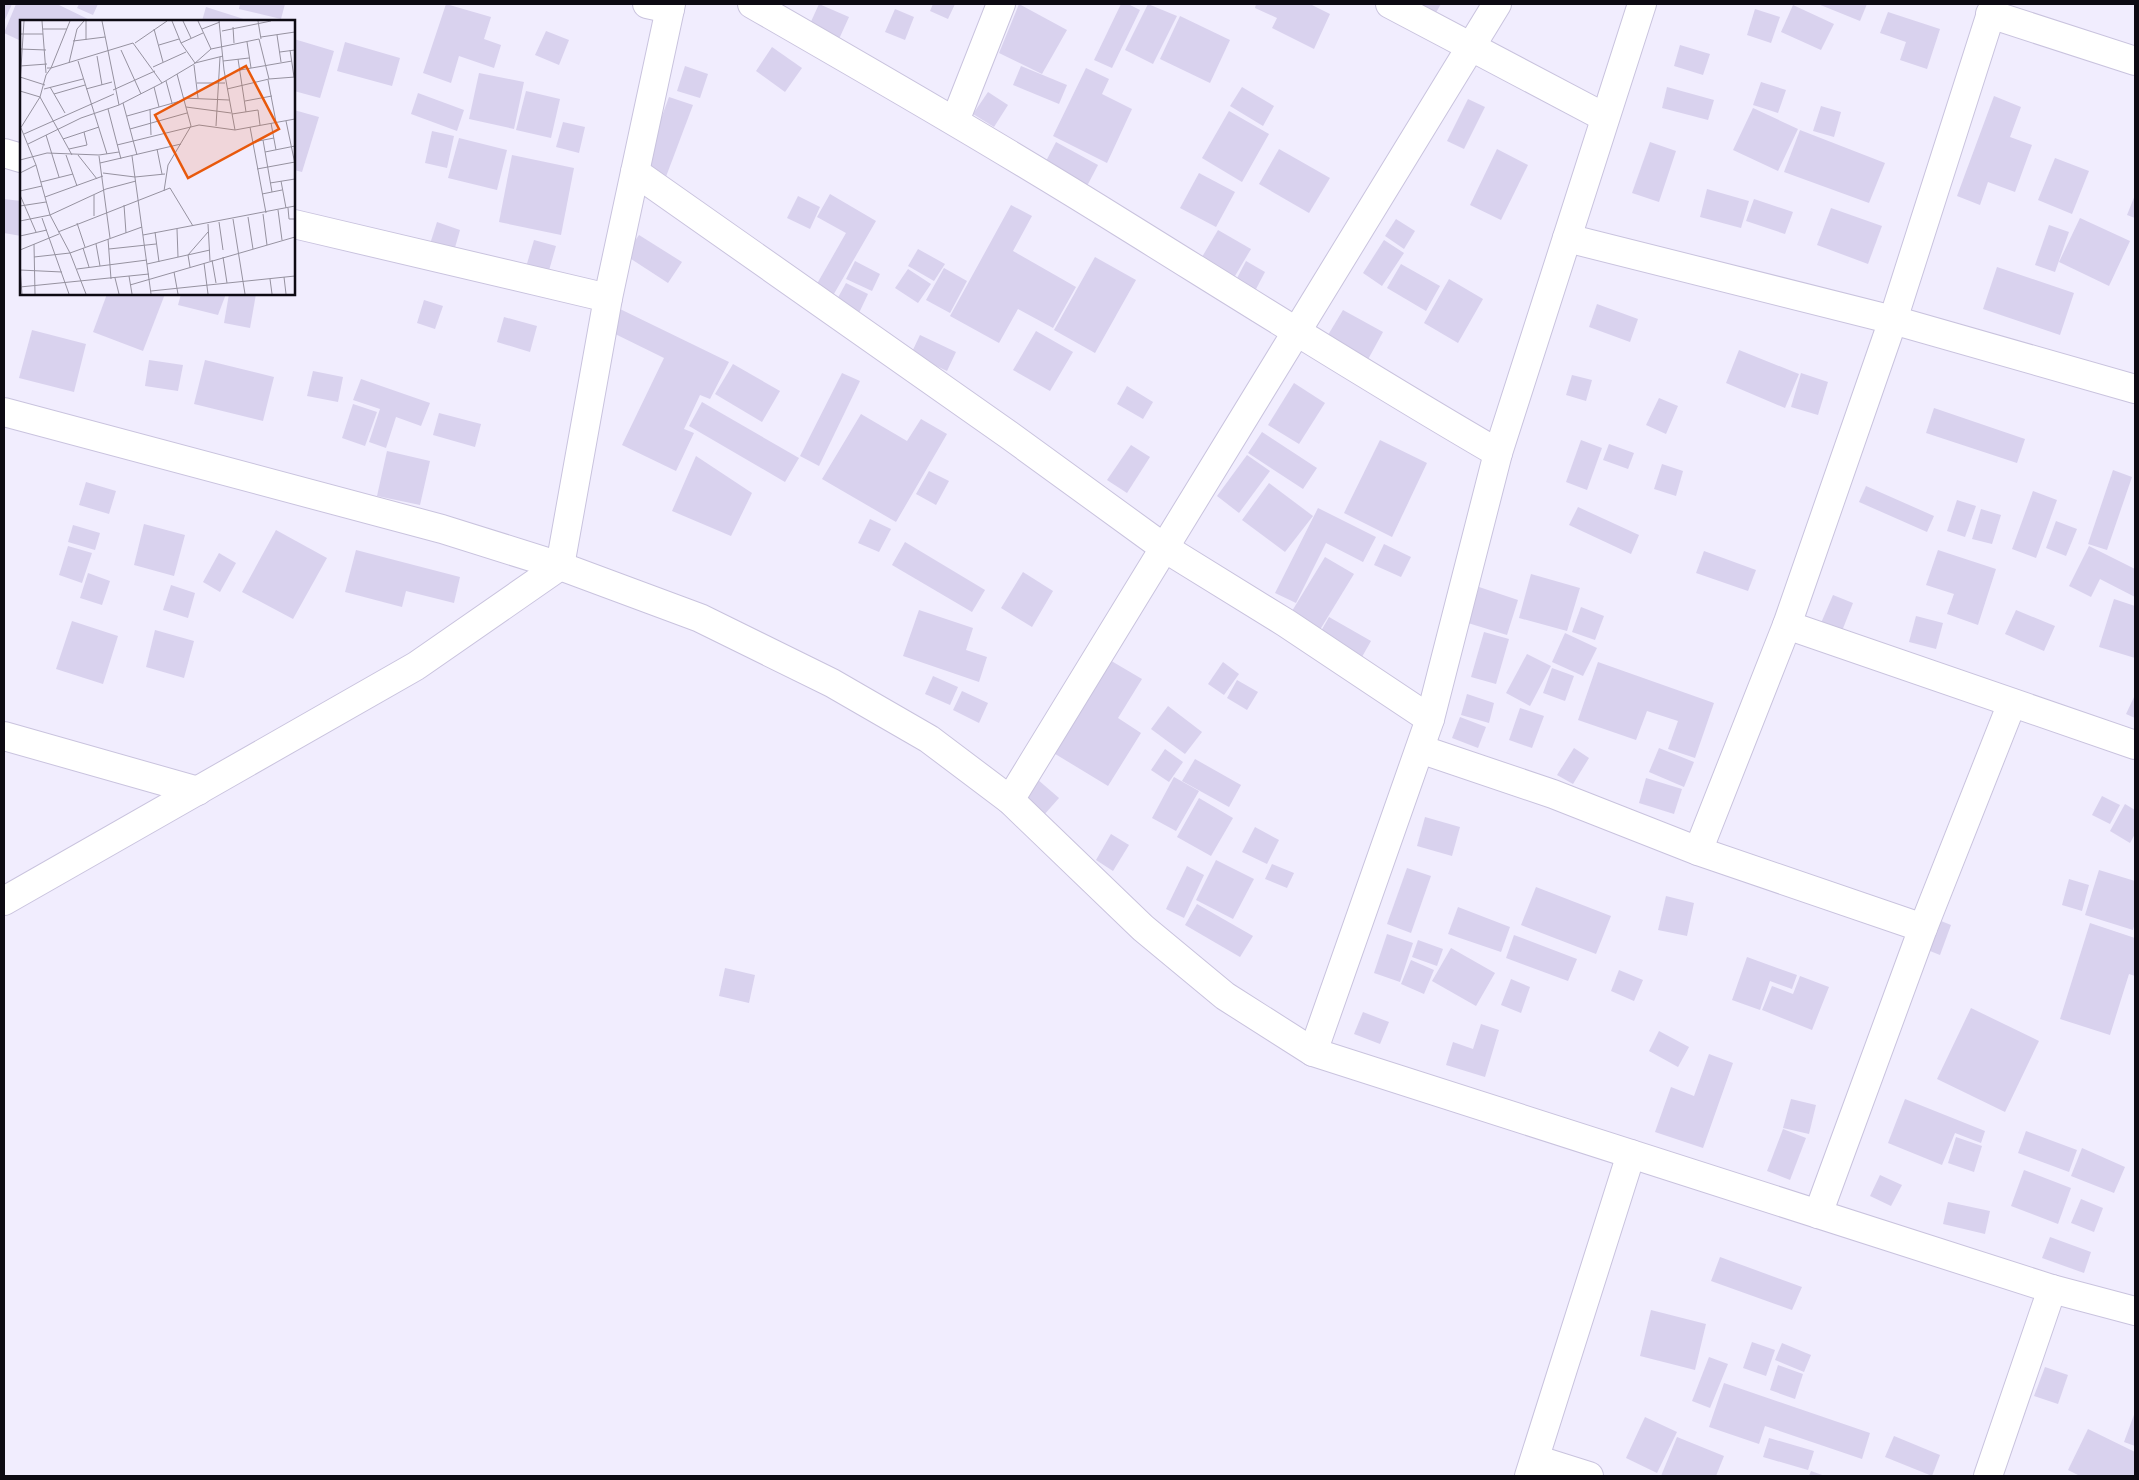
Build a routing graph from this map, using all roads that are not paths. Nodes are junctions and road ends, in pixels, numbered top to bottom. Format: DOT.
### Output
graph roads {
  1 [pos="752,4"];
  2 [pos="1001,4"];
  3 [pos="1390,4"];
  4 [pos="1497,4"];
  5 [pos="1642,4"];
  6 [pos="662,5"];
  7 [pos="1992,9"];
  8 [pos="1470,46"];
  9 [pos="2135,61"];
  10 [pos="1604,117"];
  11 [pos="956,121"];
  12 [pos="4,153"];
  13 [pos="20,158"];
  14 [pos="634,172"];
  15 [pos="295,224"];
  16 [pos="1567,238"];
  17 [pos="608,298"];
  18 [pos="1893,320"];
  19 [pos="1296,333"];
  20 [pos="2135,389"];
  21 [pos="4,412"];
  22 [pos="1498,453"];
  23 [pos="1162,548"];
  24 [pos="560,566"];
  25 [pos="1787,625"];
  26 [pos="2012,703"];
  27 [pos="1430,720"];
  28 [pos="4,736"];
  29 [pos="2135,745"];
  30 [pos="1420,748"];
  31 [pos="198,791"];
  32 [pos="1010,800"];
  33 [pos="1698,851"];
  34 [pos="4,901"];
  35 [pos="1923,928"];
  36 [pos="1314,1052"];
  37 [pos="1631,1154"];
  38 [pos="1818,1214"];
  39 [pos="2052,1289"];
  40 [pos="2135,1311"];
  41 [pos="1532,1468"];
  42 [pos="1589,1476"];
  43 [pos="1988,1476"];
  1 -- 11 [label="street"];
  2 -- 11 [label="street"];
  3 -- 8 [label="street"];
  4 -- 8 [label="street"];
  5 -- 10 [label="street"];
  6 -- 14 [label="street"];
  7 -- 9 [label="street"];
  7 -- 18 [label="street"];
  8 -- 10 [label="street"];
  8 -- 19 [label="street"];
  10 -- 16 [label="street"];
  11 -- 19 [label="street"];
  12 -- 13 [label="street"];
  14 -- 17 [label="street"];
  14 -- 23 [label="street"];
  15 -- 17 [label="street"];
  16 -- 18 [label="street"];
  16 -- 22 [label="street"];
  17 -- 24 [label="street"];
  18 -- 20 [label="street"];
  18 -- 25 [label="street"];
  19 -- 22 [label="street"];
  19 -- 23 [label="street"];
  21 -- 24 [label="street"];
  22 -- 27 [label="street"];
  23 -- 27 [label="street"];
  23 -- 32 [label="street"];
  24 -- 31 [label="street"];
  24 -- 32 [label="street"];
  25 -- 26 [label="street"];
  25 -- 33 [label="street"];
  26 -- 29 [label="street"];
  26 -- 35 [label="street"];
  27 -- 30 [label="street"];
  28 -- 31 [label="street"];
  30 -- 33 [label="street"];
  30 -- 36 [label="street"];
  31 -- 34 [label="street"];
  32 -- 36 [label="street"];
  33 -- 35 [label="street"];
  35 -- 38 [label="street"];
  36 -- 37 [label="street"];
  37 -- 38 [label="street"];
  37 -- 41 [label="street"];
  38 -- 39 [label="street"];
  39 -- 40 [label="street"];
  39 -- 43 [label="street"];
  41 -- 42 [label="street"];
}
